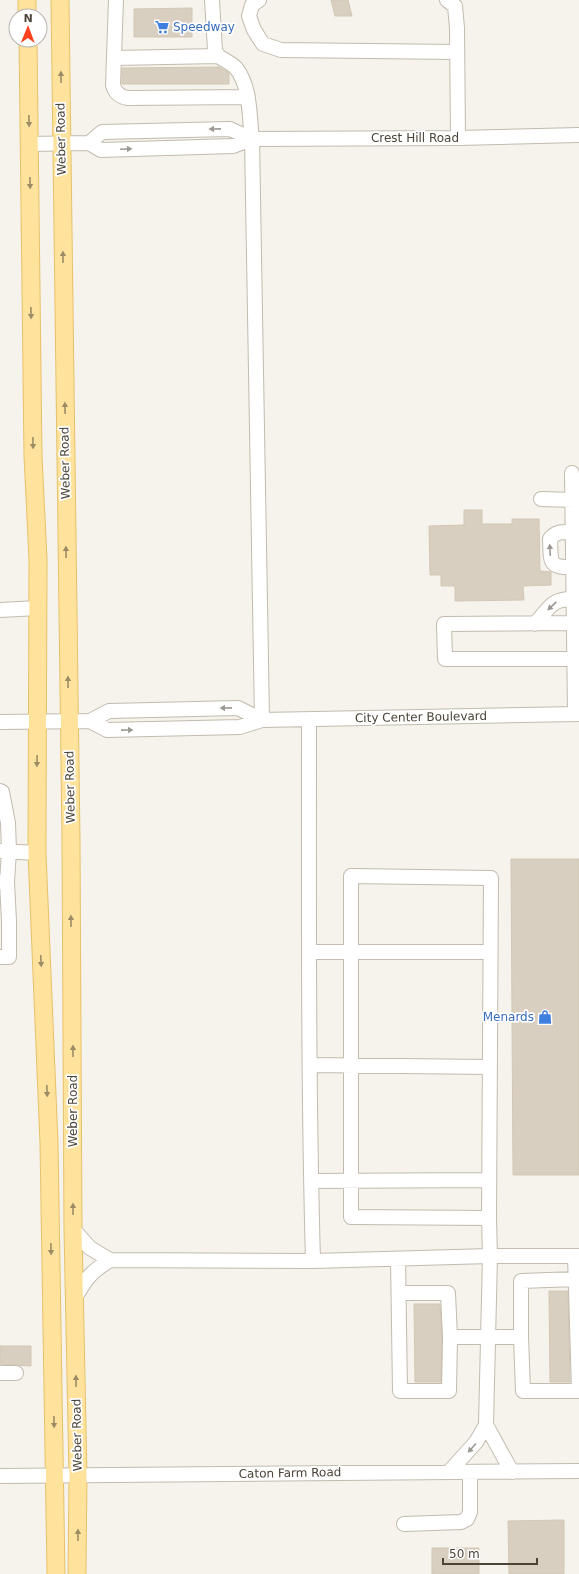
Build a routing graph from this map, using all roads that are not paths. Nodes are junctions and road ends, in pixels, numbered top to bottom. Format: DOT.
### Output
graph roads {
  1 [pos="60,0"];
  2 [pos="116,0"];
  3 [pos="212,0"];
  4 [pos="259,0"];
  5 [pos="447,0"];
  6 [pos="28,48"];
  7 [pos="457,52"];
  8 [pos="218,56"];
  9 [pos="115,58"];
  10 [pos="248,97"];
  11 [pos="579,135"];
  12 [pos="458,138"];
  13 [pos="252,139"];
  14 [pos="29,144"];
  15 [pos="62,144"];
  16 [pos="572,473"];
  17 [pos="541,499"];
  18 [pos="573,500"];
  19 [pos="573,532"];
  20 [pos="574,567"];
  21 [pos="574,599"];
  22 [pos="38,608"];
  23 [pos="0,610"];
  24 [pos="574,623"];
  25 [pos="535,624"];
  26 [pos="575,659"];
  27 [pos="577,714"];
  28 [pos="262,720"];
  29 [pos="309,720"];
  30 [pos="69,721"];
  31 [pos="90,721"];
  32 [pos="0,722"];
  33 [pos="37,722"];
  34 [pos="0,791"];
  35 [pos="4,823"];
  36 [pos="4,851"];
  37 [pos="37,853"];
  38 [pos="4,882"];
  39 [pos="5,921"];
  40 [pos="309,952"];
  41 [pos="351,952"];
  42 [pos="490,952"];
  43 [pos="0,957"];
  44 [pos="310,1065"];
  45 [pos="351,1066"];
  46 [pos="490,1067"];
  47 [pos="311,1180"];
  48 [pos="489,1180"];
  49 [pos="351,1181"];
  50 [pos="489,1218"];
  51 [pos="73,1229"];
  52 [pos="490,1256"];
  53 [pos="577,1256"];
  54 [pos="398,1259"];
  55 [pos="110,1260"];
  56 [pos="313,1261"];
  57 [pos="576,1279"];
  58 [pos="399,1293"];
  59 [pos="75,1298"];
  60 [pos="450,1336"];
  61 [pos="488,1337"];
  62 [pos="521,1337"];
  63 [pos="16,1372"];
  64 [pos="0,1373"];
  65 [pos="486,1425"];
  66 [pos="579,1471"];
  67 [pos="449,1472"];
  68 [pos="512,1472"];
  69 [pos="470,1473"];
  70 [pos="0,1476"];
  71 [pos="55,1476"];
  72 [pos="78,1476"];
  73 [pos="404,1524"];
  74 [pos="56,1574"];
  75 [pos="77,1574"];
  15 -- 1 [label="main road, Weber Road, one-way"];
  2 -- 9 [label="street"];
  3 -- 8 [label="street"];
  4 -- 7 [label="street"];
  5 -- 7 [label="street"];
  6 -- 14 [label="main road, Weber Road, one-way"];
  7 -- 12 [label="street"];
  8 -- 9 [label="street"];
  8 -- 10 [label="street"];
  9 -- 10 [label="street"];
  10 -- 13 [label="street"];
  11 -- 12 [label="street, Crest Hill Road"];
  12 -- 13 [label="street, Crest Hill Road"];
  13 -- 15 [label="street, Crest Hill Road"];
  13 -- 28 [label="street"];
  14 -- 15 [label="street, Crest Hill Road"];
  14 -- 22 [label="main road, Weber Road, one-way"];
  30 -- 15 [label="main road, Weber Road, one-way"];
  16 -- 18 [label="street"];
  17 -- 18 [label="street"];
  18 -- 19 [label="street"];
  19 -- 20 [label="street"];
  20 -- 19 [label="street, one-way"];
  20 -- 21 [label="street"];
  21 -- 24 [label="street"];
  21 -- 25 [label="street, one-way"];
  22 -- 23 [label="street"];
  22 -- 33 [label="main road, Weber Road"];
  24 -- 25 [label="street"];
  24 -- 26 [label="street"];
  25 -- 26 [label="street"];
  26 -- 27 [label="street"];
  27 -- 29 [label="street, City Center Boulevard"];
  28 -- 29 [label="street, City Center Boulevard"];
  31 -- 28 [label="street, City Center Boulevard, one-way"];
  28 -- 31 [label="street, City Center Boulevard, one-way"];
  29 -- 40 [label="street"];
  30 -- 31 [label="street"];
  30 -- 33 [label="street"];
  51 -- 30 [label="main road, Weber Road, one-way"];
  32 -- 33 [label="street"];
  33 -- 37 [label="main road, Weber Road, one-way"];
  34 -- 35 [label="street"];
  35 -- 36 [label="street"];
  36 -- 37 [label="street"];
  36 -- 38 [label="street"];
  37 -- 71 [label="main road, Weber Road, one-way"];
  38 -- 39 [label="street"];
  39 -- 43 [label="street"];
  40 -- 41 [label="street"];
  40 -- 44 [label="street"];
  41 -- 42 [label="street"];
  41 -- 42 [label="street"];
  41 -- 45 [label="street"];
  42 -- 46 [label="street"];
  44 -- 45 [label="street"];
  44 -- 47 [label="street"];
  45 -- 46 [label="street"];
  45 -- 49 [label="street"];
  46 -- 48 [label="street"];
  47 -- 49 [label="street"];
  47 -- 56 [label="street"];
  48 -- 49 [label="street"];
  48 -- 50 [label="street"];
  49 -- 50 [label="street"];
  50 -- 52 [label="street"];
  51 -- 55 [label="street"];
  51 -- 59 [label="main road, Weber Road"];
  52 -- 53 [label="street"];
  52 -- 54 [label="street"];
  52 -- 61 [label="street"];
  53 -- 57 [label="street"];
  54 -- 56 [label="street"];
  54 -- 58 [label="street"];
  55 -- 56 [label="street"];
  55 -- 59 [label="street"];
  57 -- 62 [label="street"];
  57 -- 62 [label="street"];
  58 -- 60 [label="street"];
  58 -- 60 [label="street"];
  72 -- 59 [label="main road, Weber Road, one-way"];
  60 -- 61 [label="street"];
  61 -- 62 [label="street"];
  61 -- 65 [label="street"];
  63 -- 64 [label="street"];
  65 -- 67 [label="street, one-way"];
  65 -- 68 [label="street"];
  66 -- 68 [label="street, Caton Farm Road"];
  67 -- 69 [label="street, Caton Farm Road"];
  67 -- 72 [label="street, Caton Farm Road"];
  68 -- 69 [label="street, Caton Farm Road"];
  69 -- 73 [label="street"];
  70 -- 71 [label="street, Caton Farm Road"];
  71 -- 72 [label="street, Caton Farm Road"];
  71 -- 74 [label="main road, Weber Road"];
  75 -- 72 [label="main road, Weber Road, one-way"];
}
